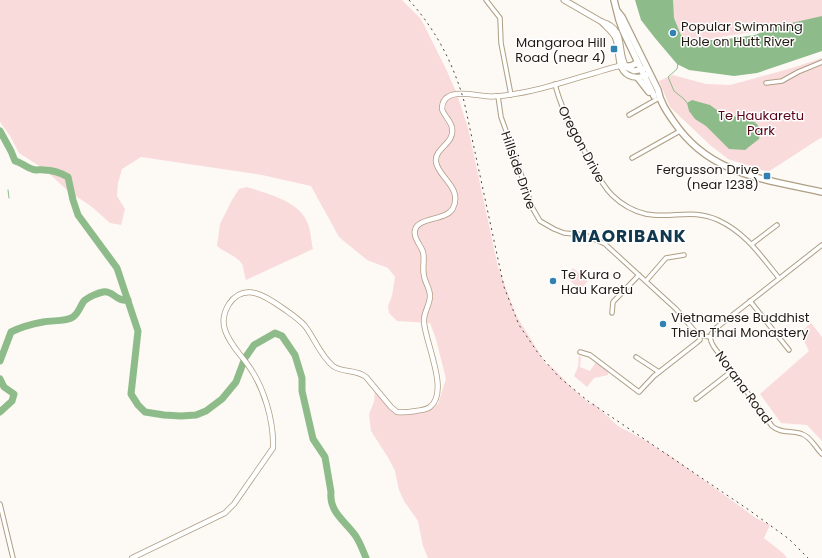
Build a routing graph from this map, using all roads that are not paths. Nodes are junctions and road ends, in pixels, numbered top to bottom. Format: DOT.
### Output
graph roads {
  1 [pos="486,0"];
  2 [pos="564,0"];
  3 [pos="614,0"];
  4 [pos="618,12"];
  5 [pos="822,62"];
  6 [pos="637,63"];
  7 [pos="623,65"];
  8 [pos="645,72"];
  9 [pos="638,78"];
  10 [pos="766,83"];
  11 [pos="555,84"];
  12 [pos="511,95"];
  13 [pos="498,96"];
  14 [pos="656,97"];
  15 [pos="629,114"];
  16 [pos="680,131"];
  17 [pos="632,158"];
  18 [pos="822,192"];
  19 [pos="777,225"];
  20 [pos="752,244"];
  21 [pos="822,245"];
  22 [pos="684,255"];
  23 [pos="639,275"];
  24 [pos="779,278"];
  25 [pos="646,281"];
  26 [pos="750,301"];
  27 [pos="612,313"];
  28 [pos="700,336"];
  29 [pos="710,337"];
  30 [pos="789,350"];
  31 [pos="580,352"];
  32 [pos="636,357"];
  33 [pos="732,371"];
  34 [pos="659,372"];
  35 [pos="696,398"];
  36 [pos="822,454"];
  37 [pos="0,504"];
  38 [pos="13,558"];
  39 [pos="132,558"];
  1 -- 12 [label="street"];
  2 -- 7 [label="main road"];
  3 -- 4 [label="highway"];
  4 -- 6 [label="highway"];
  4 -- 8 [label="highway"];
  5 -- 10 [label="street"];
  6 -- 7 [label="highway"];
  6 -- 8 [label="highway"];
  7 -- 8 [label="main road"];
  7 -- 9 [label="main road"];
  7 -- 11 [label="street"];
  8 -- 9 [label="main road"];
  8 -- 14 [label="highway"];
  9 -- 14 [label="highway"];
  11 -- 12 [label="street"];
  11 -- 20 [label="street, Oregon Drive"];
  12 -- 13 [label="street"];
  13 -- 23 [label="street, Hillside Drive"];
  13 -- 39 [label="street"];
  14 -- 15 [label="street"];
  14 -- 16 [label="highway"];
  16 -- 17 [label="street"];
  16 -- 18 [label="highway"];
  19 -- 20 [label="street"];
  20 -- 24 [label="street, Oregon Drive"];
  21 -- 24 [label="street"];
  22 -- 25 [label="street"];
  23 -- 25 [label="street, Hillside Drive"];
  23 -- 27 [label="street"];
  24 -- 26 [label="street"];
  25 -- 28 [label="street, Hillside Drive"];
  26 -- 29 [label="street"];
  26 -- 30 [label="street"];
  28 -- 29 [label="street"];
  28 -- 34 [label="street"];
  29 -- 33 [label="street, Norana Road"];
  31 -- 34 [label="street"];
  32 -- 34 [label="street"];
  33 -- 35 [label="street"];
  33 -- 36 [label="street, Norana Road"];
  37 -- 38 [label="street"];
}
